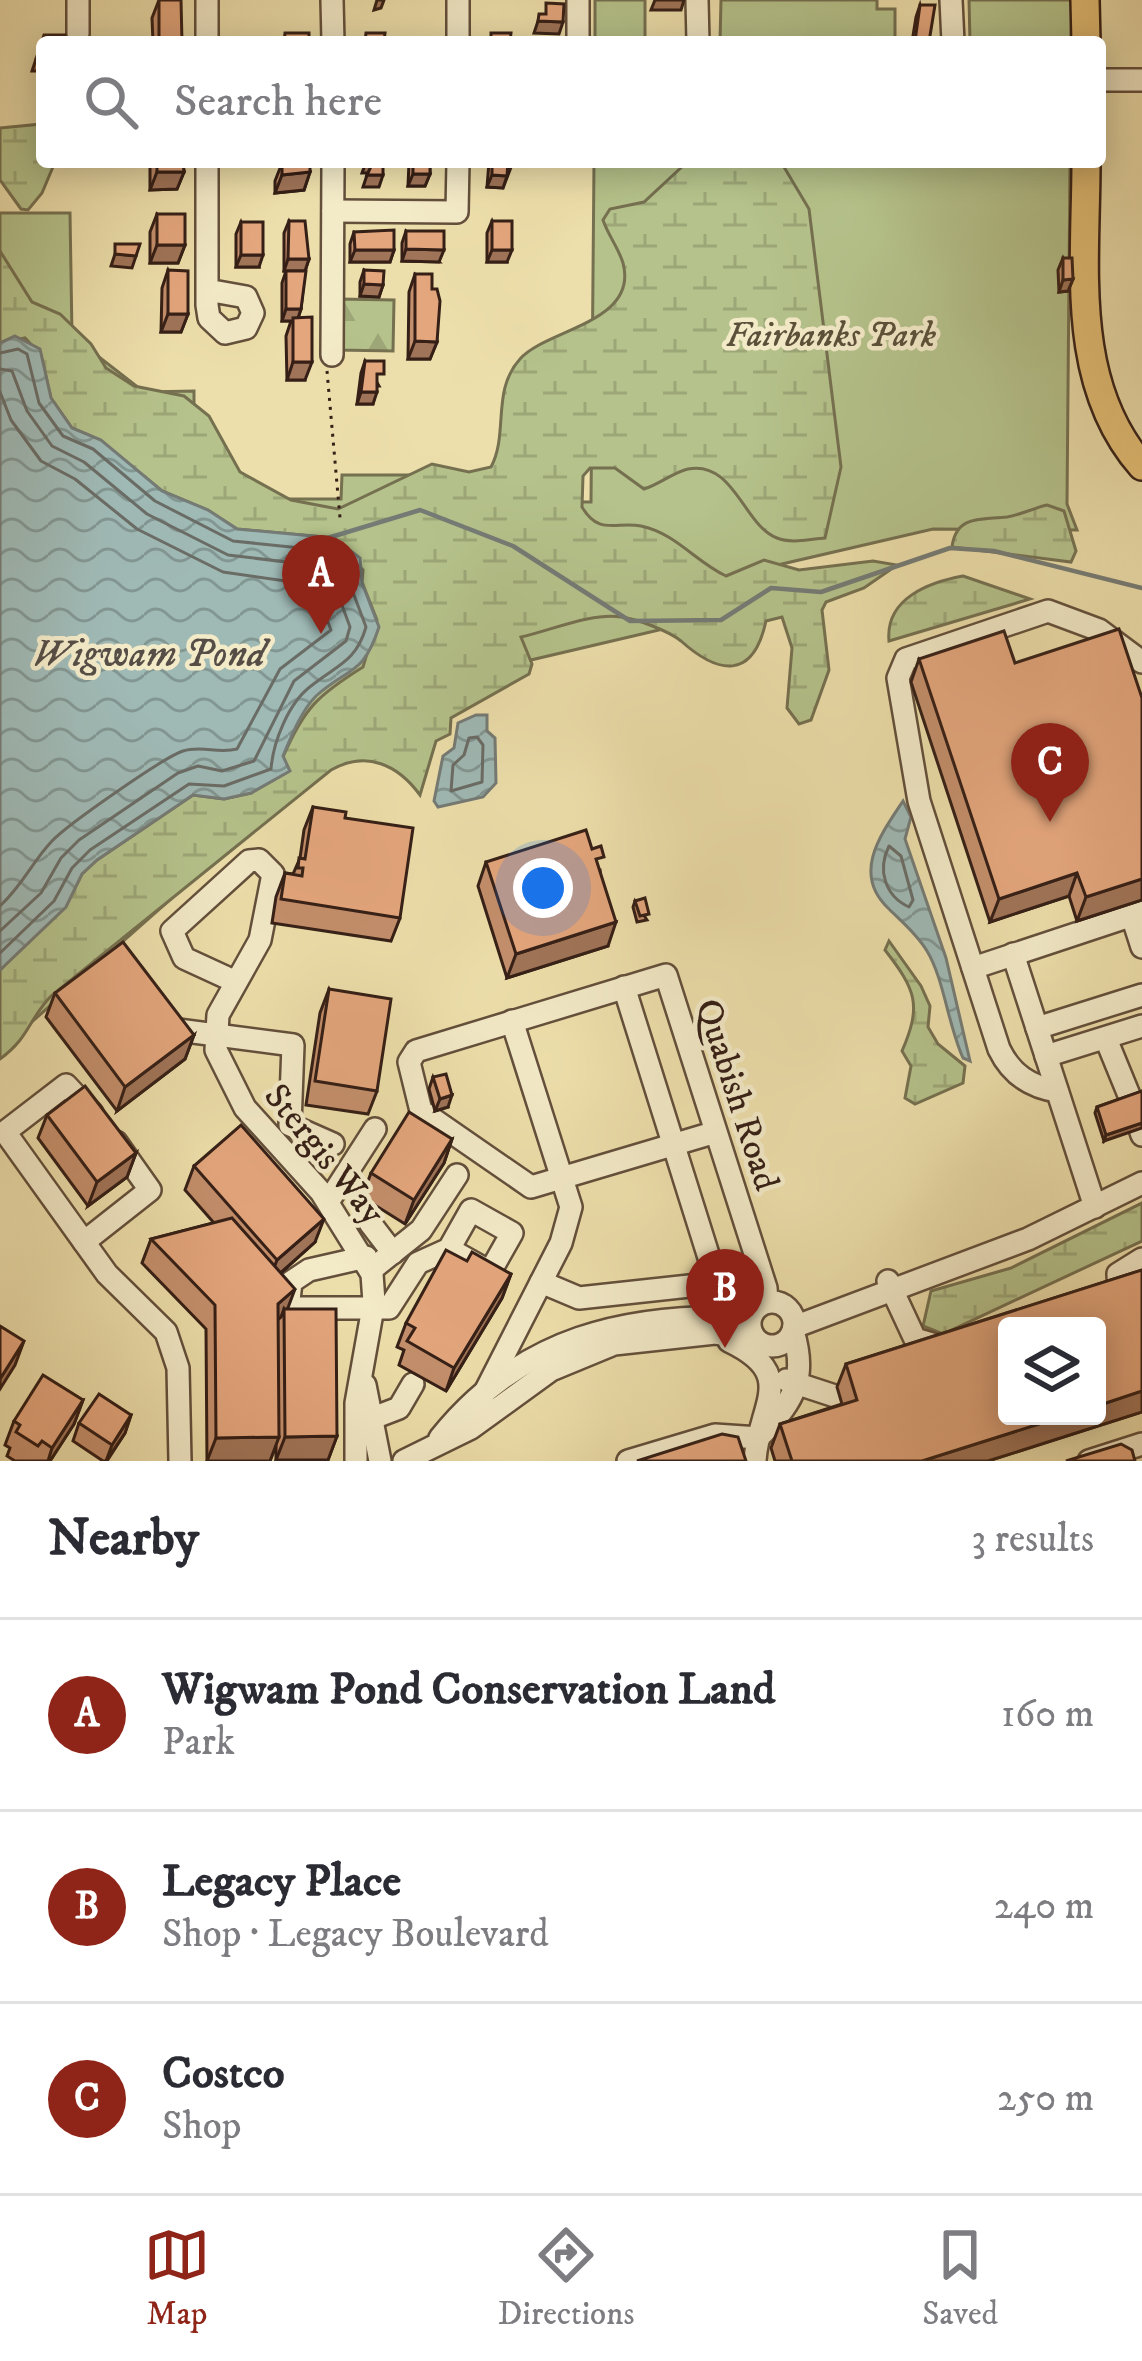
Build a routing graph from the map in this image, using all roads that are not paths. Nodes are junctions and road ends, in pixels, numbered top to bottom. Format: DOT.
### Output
graph roads {
  1 [pos="78,0"];
  2 [pos="207,0"];
  3 [pos="332,0"];
  4 [pos="458,0"];
  5 [pos="578,0"];
  6 [pos="697,0"];
  7 [pos="952,0"];
  8 [pos="1085,0"];
  9 [pos="78,34"];
  10 [pos="207,36"];
  11 [pos="333,36"];
  12 [pos="458,36"];
  13 [pos="578,36"];
  14 [pos="698,36"];
  15 [pos="953,36"];
  16 [pos="1085,36"];
  17 [pos="1106,80"];
  18 [pos="1142,80"];
  19 [pos="207,168"];
  20 [pos="333,168"];
  21 [pos="458,168"];
  22 [pos="1086,168"];
  23 [pos="333,211"];
  24 [pos="207,290"];
  25 [pos="332,355"];
  26 [pos="1142,466"];
  27 [pos="1138,659"];
  28 [pos="1142,680"];
  29 [pos="1137,914"];
  30 [pos="1142,947"];
  31 [pos="1012,954"];
  32 [pos="973,968"];
  33 [pos="234,981"];
  34 [pos="624,987"];
  35 [pos="1142,995"];
  36 [pos="512,1021"];
  37 [pos="1142,1026"];
  38 [pos="1037,1028"];
  39 [pos="178,1030"];
  40 [pos="215,1033"];
  41 [pos="1106,1039"];
  42 [pos="1046,1056"];
  43 [pos="1057,1090"];
  44 [pos="1131,1100"];
  45 [pos="375,1130"];
  46 [pos="716,1132"];
  47 [pos="283,1134"];
  48 [pos="332,1144"];
  49 [pos="674,1144"];
  50 [pos="457,1174"];
  51 [pos="563,1177"];
  52 [pos="1142,1183"];
  53 [pos="328,1202"];
  54 [pos="1096,1207"];
  55 [pos="370,1222"];
  56 [pos="84,1242"];
  57 [pos="449,1249"];
  58 [pos="393,1253"];
  59 [pos="1142,1259"];
  60 [pos="368,1264"];
  61 [pos="541,1282"];
  62 [pos="890,1287"];
  63 [pos="1110,1296"];
  64 [pos="373,1307"];
  65 [pos="758,1319"];
  66 [pos="793,1324"];
  67 [pos="515,1332"];
  68 [pos="693,1334"];
  69 [pos="966,1340"];
  70 [pos="538,1356"];
  71 [pos="801,1358"];
  72 [pos="765,1366"];
  73 [pos="362,1372"];
  74 [pos="413,1384"];
  75 [pos="799,1386"];
  76 [pos="484,1394"];
  77 [pos="373,1418"];
  78 [pos="759,1438"];
  79 [pos="438,1441"];
  80 [pos="1142,1446"];
  81 [pos="180,1461"];
  82 [pos="356,1461"];
  83 [pos="380,1461"];
  84 [pos="404,1461"];
  85 [pos="451,1461"];
  86 [pos="628,1461"];
  87 [pos="755,1461"];
  88 [pos="1089,1461"];
  1 -- 9 [label="street"];
  2 -- 10 [label="street"];
  3 -- 11 [label="street"];
  4 -- 12 [label="street"];
  5 -- 13 [label="street"];
  6 -- 14 [label="street"];
  7 -- 15 [label="street"];
  8 -- 16 [label="main road"];
  17 -- 18 [label="street"];
  19 -- 24 [label="street"];
  20 -- 23 [label="street"];
  21 -- 23 [label="street"];
  22 -- 26 [label="main road"];
  23 -- 25 [label="street"];
  24 -- 24 [label="street"];
  27 -- 28 [label="street"];
  27 -- 32 [label="street"];
  29 -- 30 [label="street"];
  29 -- 31 [label="street"];
  31 -- 32 [label="street"];
  31 -- 38 [label="street"];
  32 -- 43 [label="street"];
  33 -- 33 [label="street"];
  33 -- 40 [label="street"];
  34 -- 36 [label="street"];
  34 -- 46 [label="street, Quabish Road"];
  34 -- 49 [label="street"];
  35 -- 38 [label="street"];
  36 -- 51 [label="street"];
  36 -- 51 [label="street"];
  37 -- 41 [label="street"];
  38 -- 42 [label="street"];
  39 -- 40 [label="street"];
  40 -- 47 [label="street, Stergis Way"];
  40 -- 47 [label="street"];
  41 -- 42 [label="street"];
  41 -- 44 [label="street"];
  42 -- 43 [label="street"];
  43 -- 54 [label="street"];
  45 -- 53 [label="street"];
  46 -- 49 [label="street"];
  46 -- 65 [label="street, Quabish Road"];
  47 -- 48 [label="street"];
  47 -- 53 [label="street, Stergis Way"];
  49 -- 51 [label="street"];
  49 -- 61 [label="street"];
  50 -- 58 [label="street"];
  51 -- 61 [label="street"];
  52 -- 54 [label="street"];
  53 -- 60 [label="street, Stergis Way"];
  54 -- 62 [label="street"];
  55 -- 58 [label="street"];
  56 -- 56 [label="street"];
  56 -- 81 [label="street"];
  57 -- 64 [label="street"];
  58 -- 60 [label="street"];
  59 -- 63 [label="street"];
  60 -- 64 [label="street, Stergis Way"];
  60 -- 64 [label="street"];
  61 -- 67 [label="street"];
  62 -- 66 [label="street"];
  62 -- 69 [label="street"];
  64 -- 73 [label="street, Stergis Way"];
  65 -- 66 [label="street"];
  65 -- 66 [label="street"];
  65 -- 68 [label="street"];
  65 -- 70 [label="street"];
  66 -- 71 [label="street"];
  67 -- 70 [label="street"];
  67 -- 76 [label="street"];
  68 -- 72 [label="street"];
  68 -- 79 [label="street"];
  70 -- 76 [label="street"];
  71 -- 75 [label="street"];
  71 -- 75 [label="street"];
  72 -- 75 [label="street"];
  72 -- 78 [label="street"];
  73 -- 77 [label="street, Stergis Way"];
  73 -- 82 [label="street, Stergis Way"];
  74 -- 77 [label="street"];
  75 -- 78 [label="street"];
  76 -- 79 [label="street"];
  77 -- 83 [label="street, Stergis Way"];
  78 -- 86 [label="street"];
  78 -- 87 [label="street"];
  79 -- 84 [label="street"];
  79 -- 85 [label="street"];
  80 -- 88 [label="street"];
}
